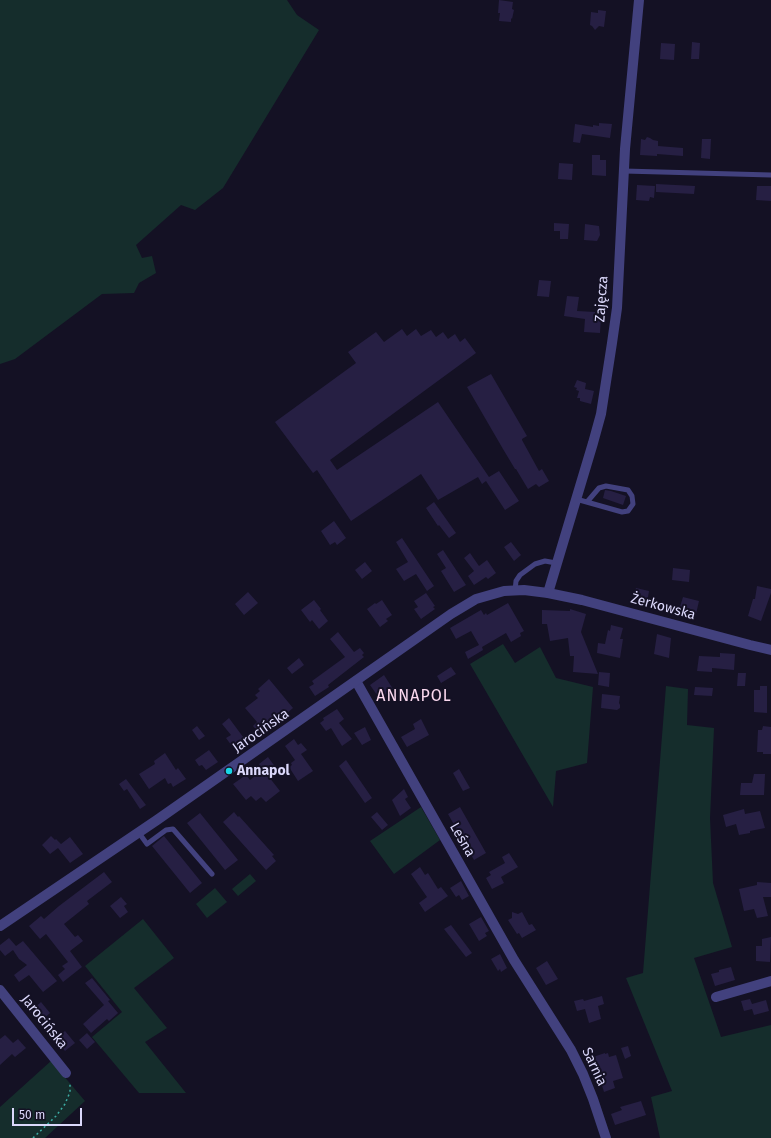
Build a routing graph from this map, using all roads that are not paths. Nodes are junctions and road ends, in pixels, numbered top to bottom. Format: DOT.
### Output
graph roads {
  1 [pos="639,0"];
  2 [pos="624,171"];
  3 [pos="771,175"];
  4 [pos="576,499"];
  5 [pos="587,502"];
  6 [pos="556,563"];
  7 [pos="516,591"];
  8 [pos="548,592"];
  9 [pos="771,650"];
  10 [pos="356,681"];
  11 [pos="138,833"];
  12 [pos="212,874"];
  13 [pos="0,926"];
  14 [pos="771,981"];
  15 [pos="0,990"];
  16 [pos="716,997"];
  17 [pos="547,1012"];
  18 [pos="66,1073"];
  19 [pos="606,1138"];
  1 -- 2 [label="street, Zajęcza"];
  2 -- 3 [label="lane"];
  2 -- 4 [label="street, Zajęcza"];
  4 -- 5 [label="lane"];
  4 -- 6 [label="street, Zajęcza"];
  5 -- 5 [label="lane"];
  6 -- 7 [label="lane"];
  6 -- 8 [label="street, Zajęcza"];
  7 -- 8 [label="street, Jarocińska"];
  7 -- 10 [label="street, Jarocińska"];
  8 -- 9 [label="street, Żerkowska"];
  10 -- 11 [label="street, Jarocińska"];
  10 -- 17 [label="street, Leśna"];
  11 -- 12 [label="lane"];
  11 -- 13 [label="street, Jarocińska"];
  14 -- 16 [label="street"];
  15 -- 18 [label="street, Jarocińska"];
  17 -- 19 [label="street, Sarnia"];
}
